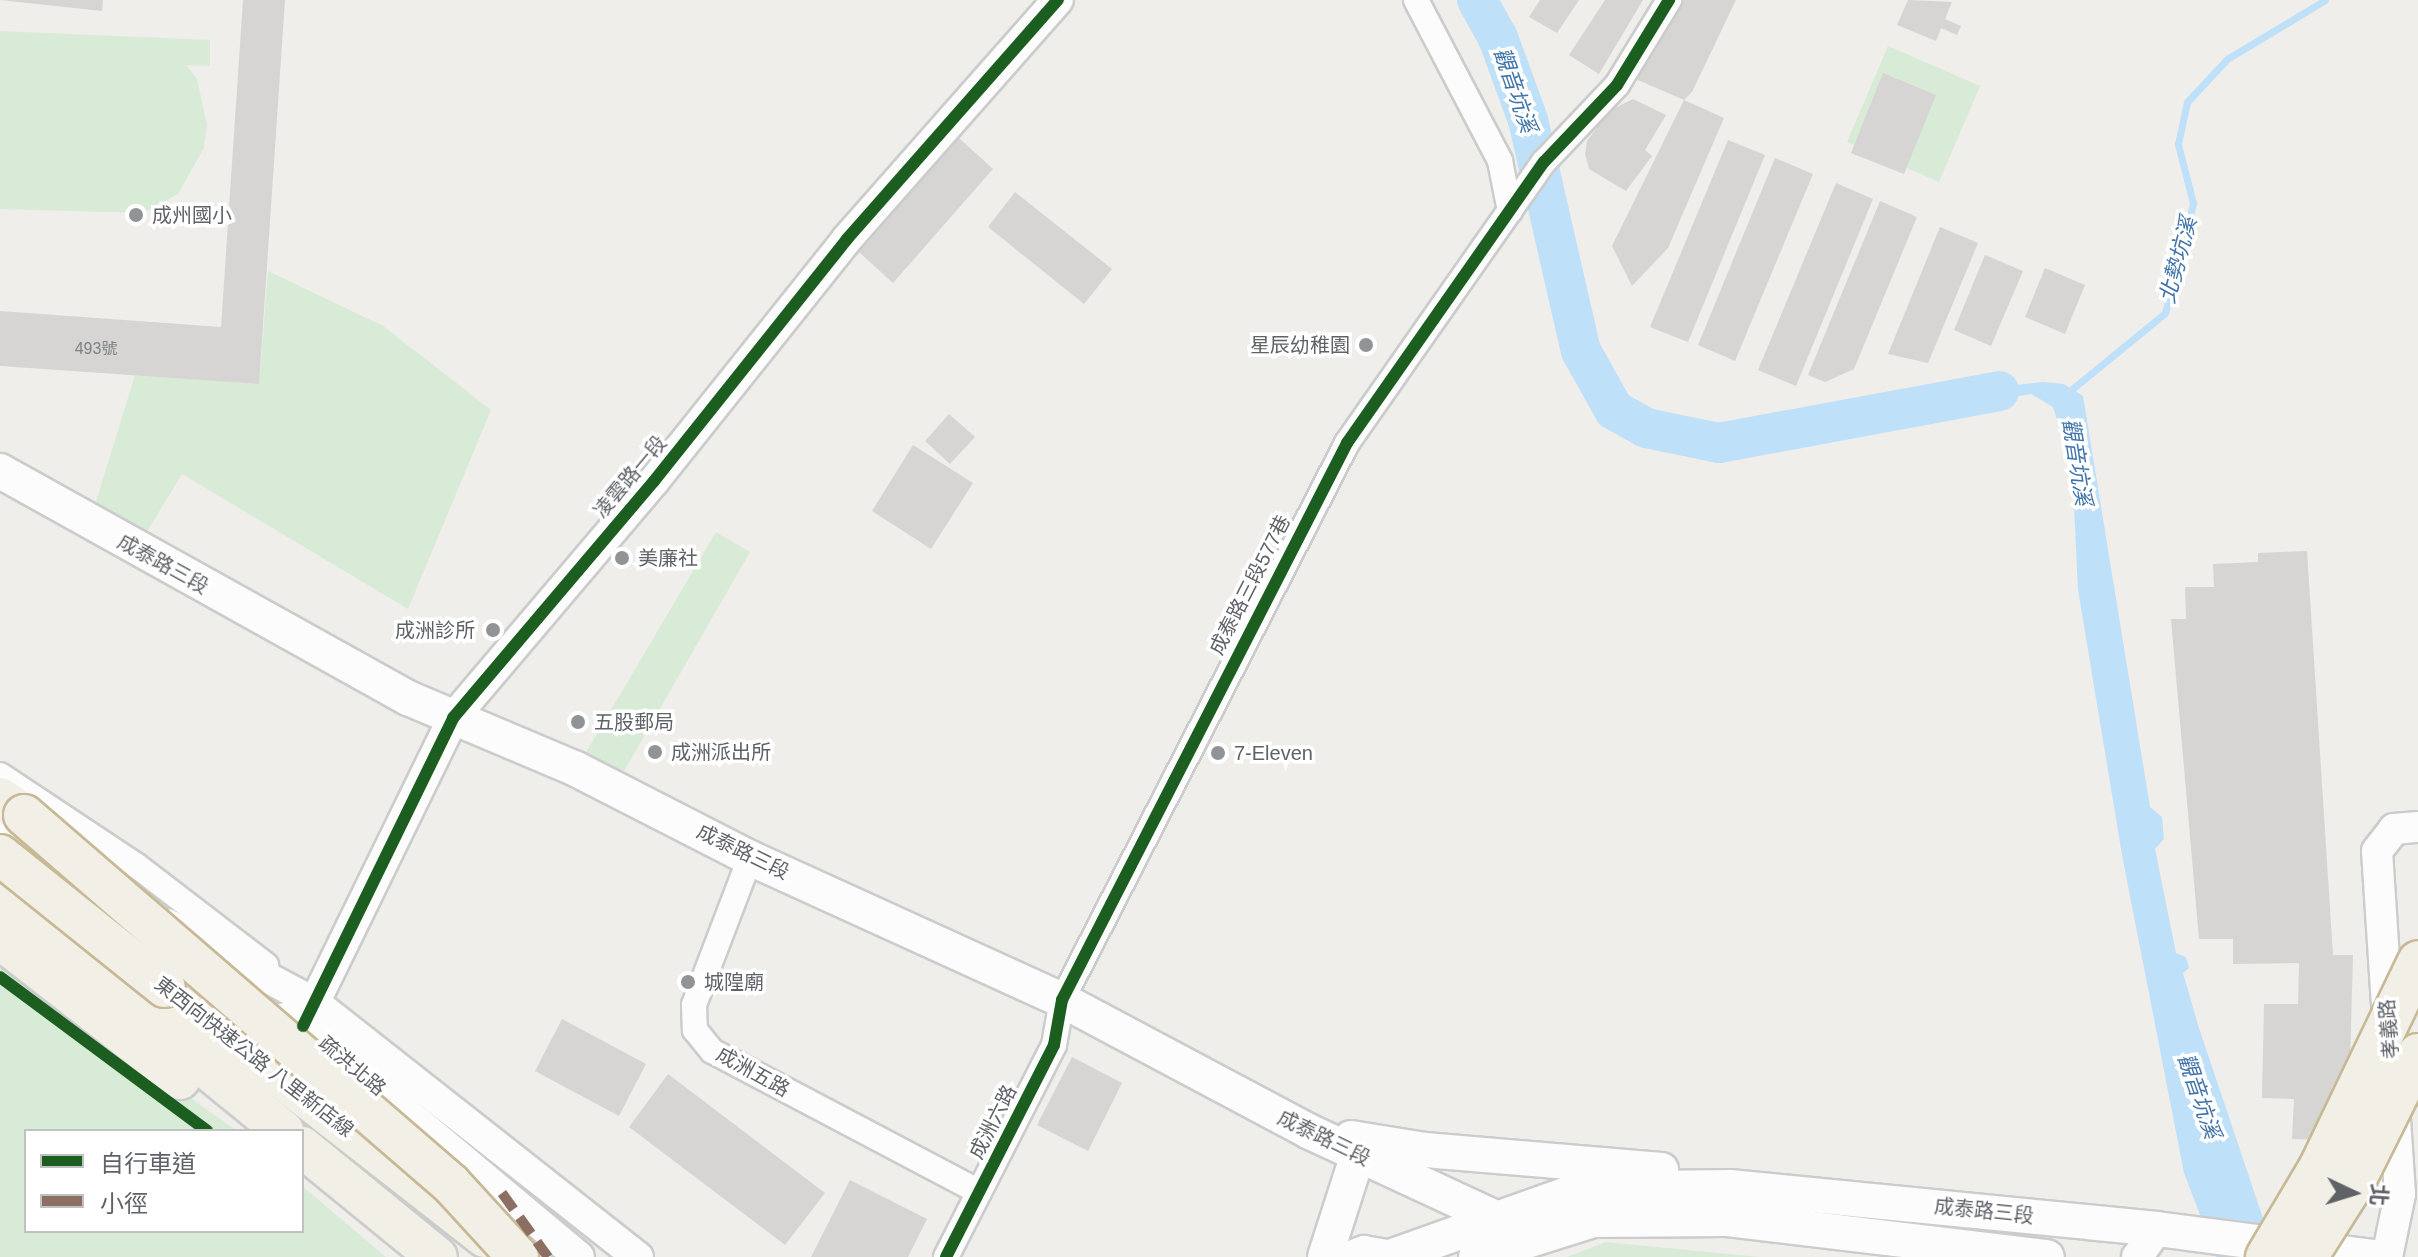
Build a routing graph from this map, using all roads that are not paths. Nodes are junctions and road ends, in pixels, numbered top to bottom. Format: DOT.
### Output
graph roads {
  1 [pos="1058,0"];
  2 [pos="1416,0"];
  3 [pos="1669,0"];
  4 [pos="1510,211"];
  5 [pos="0,471"];
  6 [pos="453,718"];
  7 [pos="0,775"];
  8 [pos="0,798"];
  9 [pos="0,826"];
  10 [pos="2418,827"];
  11 [pos="0,855"];
  12 [pos="750,858"];
  13 [pos="0,898"];
  14 [pos="0,939"];
  15 [pos="2418,961"];
  16 [pos="1062,1000"];
  17 [pos="309,1015"];
  18 [pos="2418,1054"];
  19 [pos="253,1129"];
  20 [pos="281,1129"];
  21 [pos="1308,1131"];
  22 [pos="304,1149"];
  23 [pos="1358,1154"];
  24 [pos="304,1163"];
  25 [pos="979,1192"];
  26 [pos="1824,1195"];
  27 [pos="1495,1218"];
  28 [pos="404,1231"];
  29 [pos="1525,1240"];
  30 [pos="2171,1240"];
  31 [pos="1860,1244"];
  32 [pos="2307,1252"];
  33 [pos="1394,1256"];
  34 [pos="437,1257"];
  35 [pos="510,1257"];
  36 [pos="518,1257"];
  37 [pos="579,1257"];
  38 [pos="638,1257"];
  39 [pos="946,1257"];
  40 [pos="1325,1257"];
  41 [pos="1340,1257"];
  42 [pos="1476,1257"];
  43 [pos="2047,1257"];
  44 [pos="2137,1257"];
  45 [pos="2266,1257"];
  46 [pos="2372,1257"];
  47 [pos="2387,1257"];
  1 -- 6 [label="street, 凌雲路一段"];
  2 -- 4 [label="street"];
  3 -- 4 [label="street, 成泰路三段577巷"];
  4 -- 16 [label="street, 成泰路三段577巷"];
  5 -- 6 [label="main road, 成泰路三段"];
  6 -- 12 [label="main road, 成泰路三段"];
  6 -- 17 [label="street, 凌雲路一段"];
  7 -- 17 [label="street, 疏洪北路"];
  8 -- 36 [label="highway, bridge"];
  9 -- 17 [label="street, 疏洪北路"];
  10 -- 47 [label="street, 孝義路"];
  11 -- 35 [label="highway, 東西向快速公路 八里新店線, bridge"];
  12 -- 16 [label="main road, 成泰路三段"];
  12 -- 25 [label="street, 成洲五路"];
  13 -- 17 [label="street, 疏洪北路"];
  13 -- 20 [label="highway, 東西向快速公路 八里新店線"];
  14 -- 19 [label="highway"];
  15 -- 45 [label="highway, bridge"];
  16 -- 21 [label="main road, 成泰路三段"];
  16 -- 25 [label="street, 成洲六路"];
  17 -- 37 [label="street, 疏洪北路"];
  17 -- 38 [label="street, 疏洪北路"];
  18 -- 32 [label="highway, bridge"];
  21 -- 23 [label="main road, 成泰路三段"];
  21 -- 26 [label="main road"];
  22 -- 28 [label="highway, 東西向快速公路 八里新店線"];
  23 -- 27 [label="main road, 成泰路三段"];
  23 -- 40 [label="main road"];
  24 -- 28 [label="highway"];
  25 -- 39 [label="street, 成洲六路"];
  26 -- 27 [label="main road, 成泰路三段"];
  26 -- 30 [label="main road, 成泰路三段"];
  27 -- 29 [label="main road, 成泰路三段"];
  27 -- 33 [label="main road"];
  28 -- 34 [label="highway, 東西向快速公路 八里新店線"];
  29 -- 31 [label="main road, 成泰路三段"];
  29 -- 42 [label="main road"];
  30 -- 32 [label="main road, 成泰路三段"];
  30 -- 44 [label="street"];
  31 -- 43 [label="main road, 成泰路三段"];
  32 -- 46 [label="main road"];
  33 -- 41 [label="street"];
}
